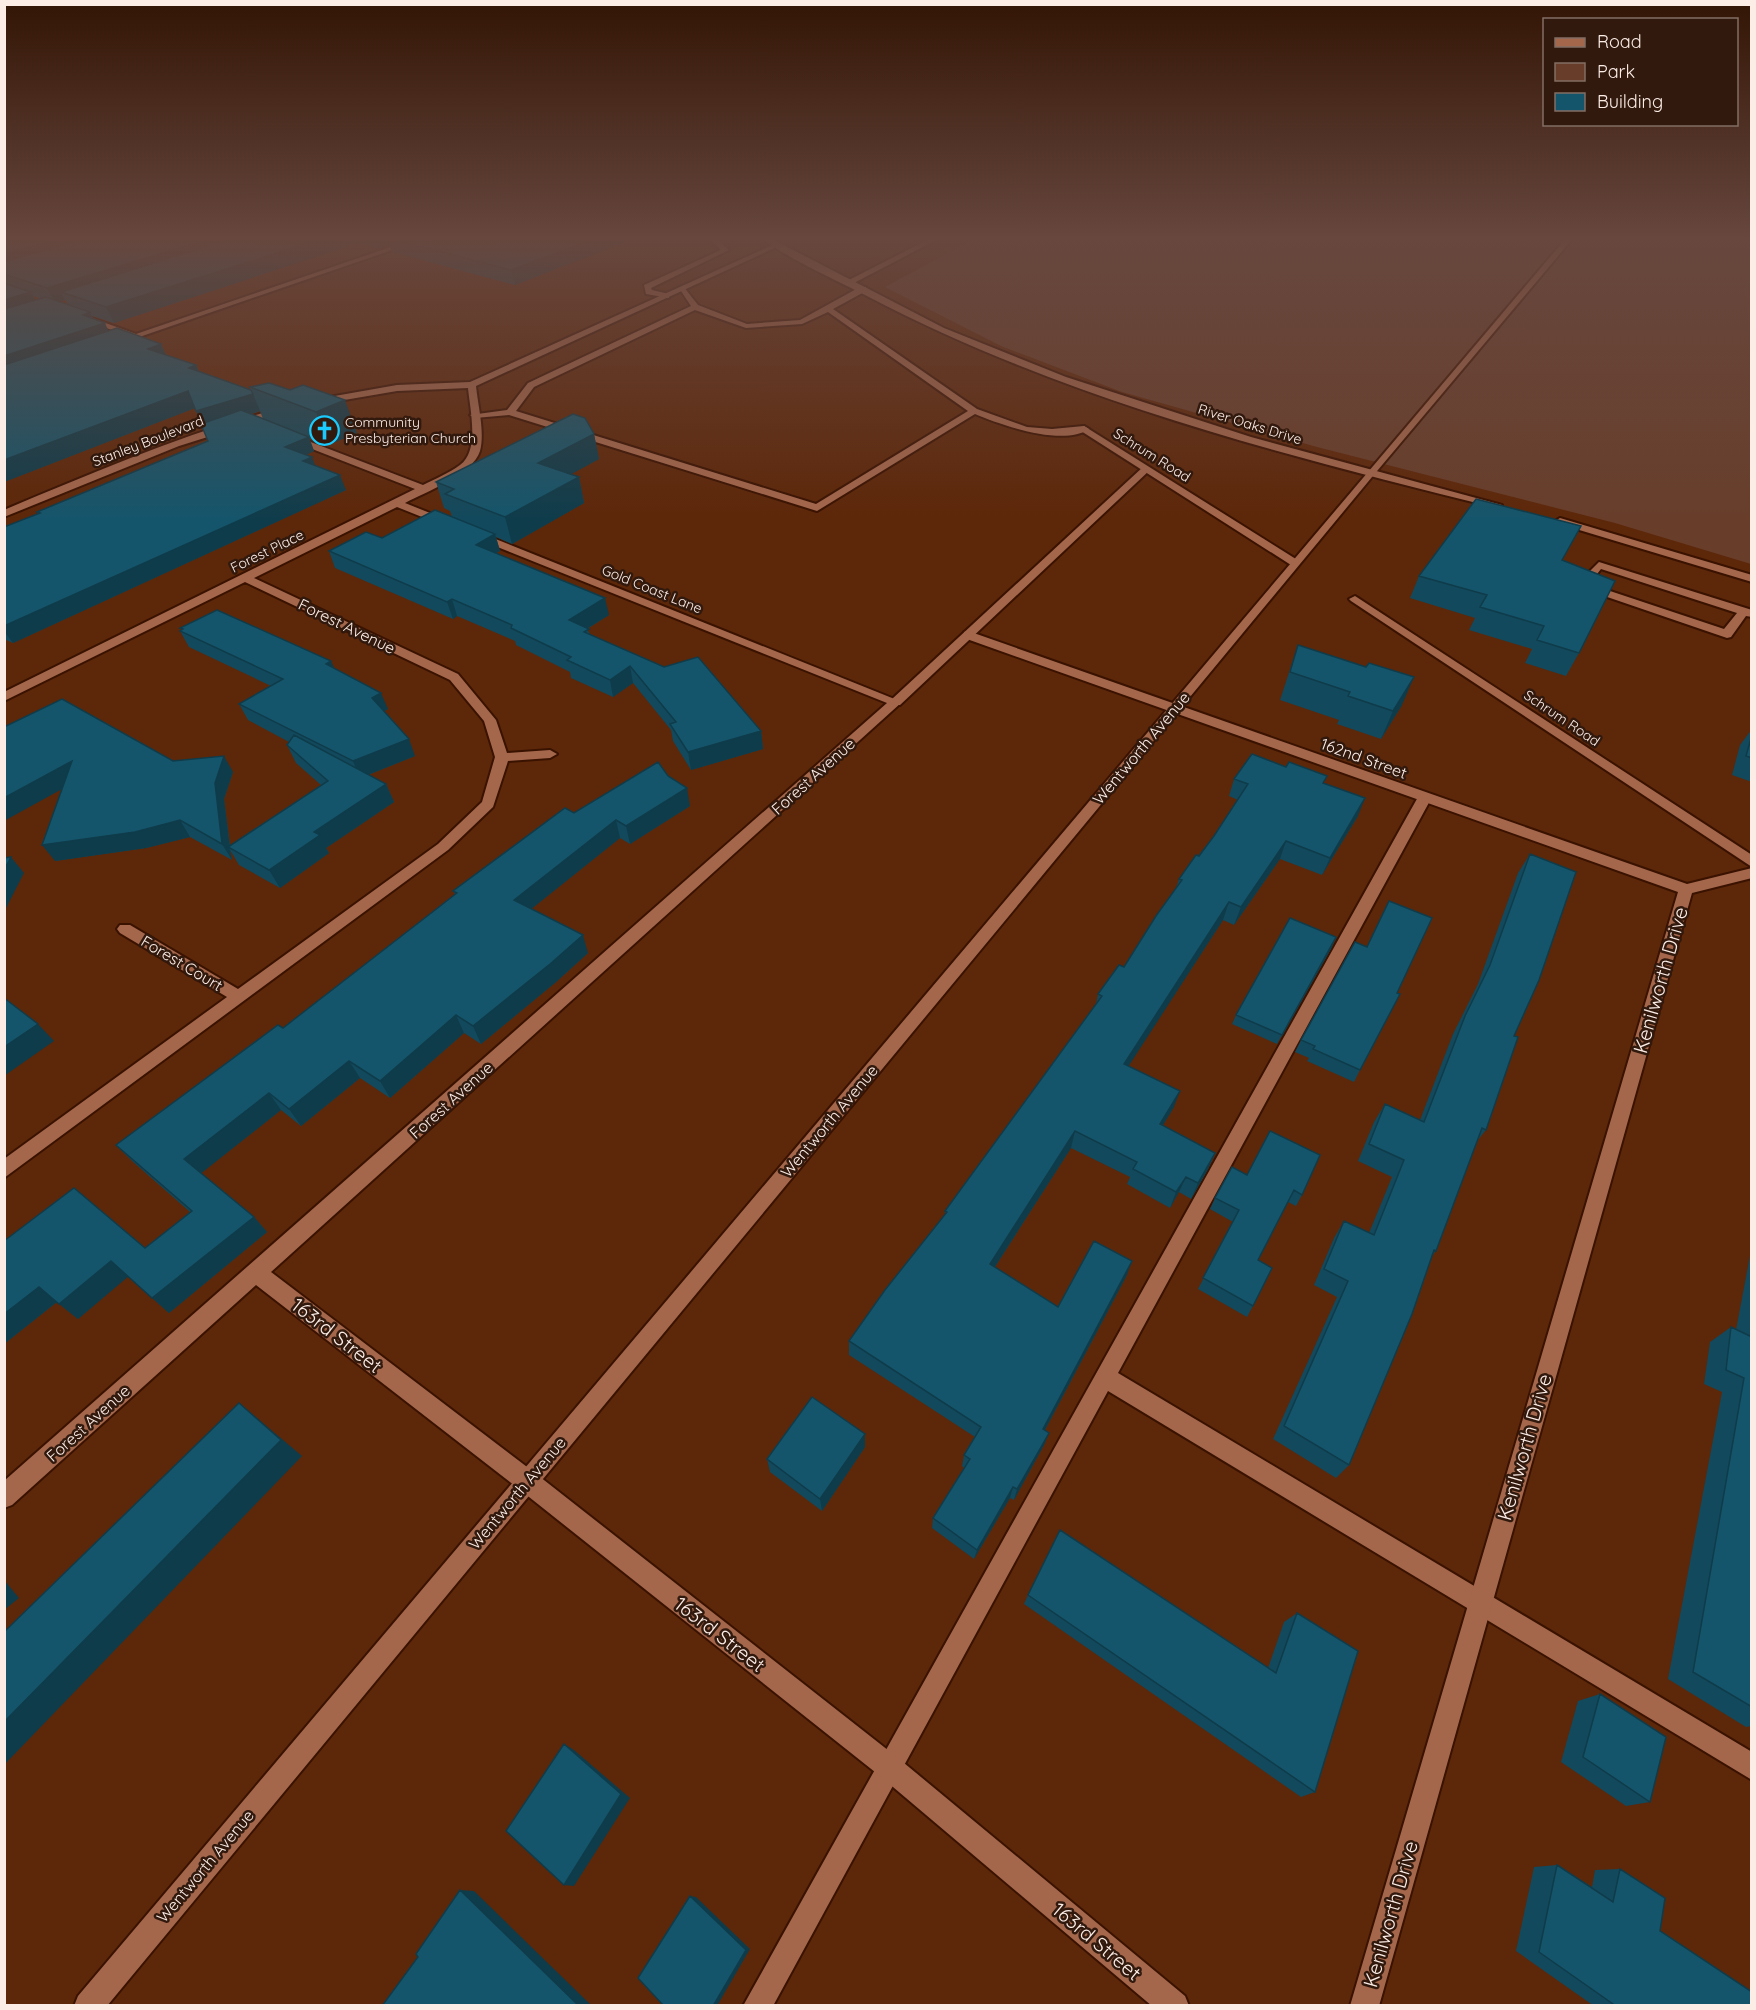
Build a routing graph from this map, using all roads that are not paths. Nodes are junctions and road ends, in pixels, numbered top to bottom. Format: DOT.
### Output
graph roads {
  1 [pos="121,331"];
  2 [pos="151,331"];
  3 [pos="590,331"];
  4 [pos="646,331"];
  5 [pos="859,331"];
  6 [pos="948,331"];
  7 [pos="1492,331"];
  8 [pos="136,336"];
  9 [pos="114,344"];
  10 [pos="472,385"];
  11 [pos="304,405"];
  12 [pos="293,408"];
  13 [pos="972,410"];
  14 [pos="510,412"];
  15 [pos="475,416"];
  16 [pos="247,419"];
  17 [pos="269,428"];
  18 [pos="280,433"];
  19 [pos="1146,469"];
  20 [pos="1370,475"];
  21 [pos="423,489"];
  22 [pos="397,503"];
  23 [pos="1506,507"];
  24 [pos="4,514"];
  25 [pos="1552,519"];
  26 [pos="1295,563"];
  27 [pos="245,578"];
  28 [pos="1752,579"];
  29 [pos="1355,599"];
  30 [pos="1747,613"];
  31 [pos="968,635"];
  32 [pos="4,697"];
  33 [pos="896,702"];
  34 [pos="1174,708"];
  35 [pos="550,754"];
  36 [pos="502,757"];
  37 [pos="1425,797"];
  38 [pos="1752,862"];
  39 [pos="1752,873"];
  40 [pos="1686,889"];
  41 [pos="125,929"];
  42 [pos="238,997"];
  43 [pos="4,1170"];
  44 [pos="256,1273"];
  45 [pos="1104,1377"];
  46 [pos="527,1481"];
  47 [pos="4,1497"];
  48 [pos="1479,1602"];
  49 [pos="889,1767"];
  50 [pos="1752,1767"];
  51 [pos="88,2006"];
  52 [pos="757,2006"];
  53 [pos="1175,2006"];
  54 [pos="1364,2006"];
  1 -- 8 [label="street"];
  2 -- 8 [label="street"];
  3 -- 10 [label="street"];
  4 -- 14 [label="street"];
  5 -- 13 [label="street"];
  6 -- 20 [label="street, River Oaks Drive"];
  7 -- 20 [label="street, Wentworth Avenue"];
  8 -- 9 [label="street"];
  10 -- 11 [label="street"];
  10 -- 15 [label="street, Forest Place"];
  12 -- 16 [label="street, Stanley Boulevard"];
  13 -- 14 [label="street"];
  13 -- 19 [label="street, Schrum Road"];
  14 -- 15 [label="street"];
  15 -- 21 [label="street, Forest Place"];
  16 -- 17 [label="street"];
  16 -- 24 [label="street, Stanley Boulevard"];
  18 -- 21 [label="street"];
  19 -- 26 [label="street, Schrum Road"];
  19 -- 31 [label="street, Forest Avenue"];
  20 -- 23 [label="street, River Oaks Drive"];
  20 -- 26 [label="street, Wentworth Avenue"];
  21 -- 22 [label="street, Forest Place"];
  22 -- 27 [label="street, Forest Place"];
  22 -- 33 [label="street, Gold Coast Lane"];
  25 -- 28 [label="street"];
  26 -- 34 [label="street, Wentworth Avenue"];
  27 -- 32 [label="street, Forest Place"];
  27 -- 36 [label="street, Forest Avenue"];
  29 -- 38 [label="street, Schrum Road"];
  30 -- 30 [label="street"];
  31 -- 33 [label="street, Forest Avenue"];
  31 -- 34 [label="street, 162nd Street"];
  33 -- 44 [label="street, Forest Avenue"];
  34 -- 37 [label="street, 162nd Street"];
  34 -- 46 [label="street, Wentworth Avenue"];
  35 -- 36 [label="street"];
  36 -- 42 [label="street"];
  37 -- 40 [label="street, 162nd Street"];
  37 -- 45 [label="street"];
  39 -- 40 [label="street"];
  40 -- 48 [label="street, Kenilworth Drive"];
  41 -- 42 [label="street, Forest Court"];
  42 -- 43 [label="street"];
  44 -- 46 [label="street, 163rd Street"];
  44 -- 47 [label="street, Forest Avenue"];
  45 -- 48 [label="street"];
  45 -- 49 [label="street"];
  46 -- 49 [label="street, 163rd Street"];
  46 -- 51 [label="street, Wentworth Avenue"];
  48 -- 50 [label="street"];
  48 -- 54 [label="street, Kenilworth Drive"];
  49 -- 52 [label="street"];
  49 -- 53 [label="street, 163rd Street"];
}
